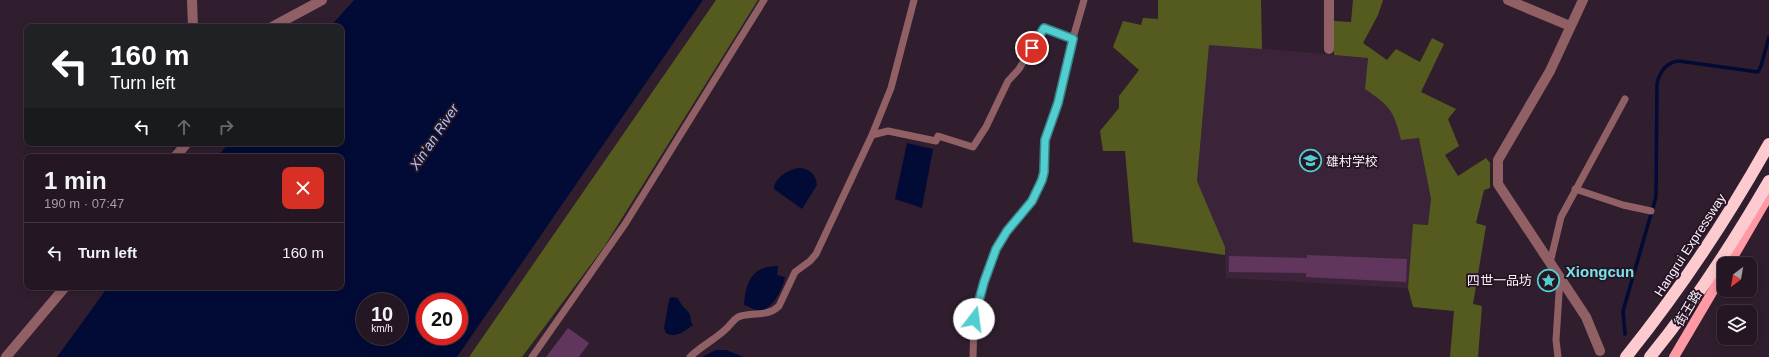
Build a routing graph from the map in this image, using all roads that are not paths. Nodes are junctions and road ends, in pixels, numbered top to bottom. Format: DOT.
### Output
graph roads {
  1 [pos="192,0"];
  2 [pos="322,0"];
  3 [pos="764,0"];
  4 [pos="914,0"];
  5 [pos="1084,0"];
  6 [pos="1329,0"];
  7 [pos="1508,0"];
  8 [pos="1583,0"];
  9 [pos="193,24"];
  10 [pos="278,24"];
  11 [pos="1570,26"];
  12 [pos="1073,39"];
  13 [pos="1329,49"];
  14 [pos="1625,99"];
  15 [pos="872,134"];
  16 [pos="1769,144"];
  17 [pos="185,146"];
  18 [pos="178,154"];
  19 [pos="1769,181"];
  20 [pos="1575,189"];
  21 [pos="1769,196"];
  22 [pos="1651,211"];
  23 [pos="1733,257"];
  24 [pos="1550,263"];
  25 [pos="1560,278"];
  26 [pos="1717,284"];
  27 [pos="62,290"];
  28 [pos="1600,351"];
  29 [pos="6,357"];
  30 [pos="532,357"];
  31 [pos="690,357"];
  32 [pos="973,357"];
  33 [pos="1558,357"];
  34 [pos="1626,357"];
  35 [pos="1650,357"];
  36 [pos="1674,357"];
  1 -- 9 [label="street"];
  2 -- 10 [label="street"];
  3 -- 30 [label="lane"];
  4 -- 15 [label="lane"];
  5 -- 12 [label="lane"];
  6 -- 13 [label="street"];
  7 -- 11 [label="street"];
  8 -- 11 [label="street"];
  11 -- 24 [label="street"];
  12 -- 15 [label="lane"];
  12 -- 32 [label="lane"];
  14 -- 20 [label="lane"];
  15 -- 31 [label="lane"];
  16 -- 34 [label="highway, Hangrui Expressway"];
  17 -- 18 [label="street"];
  19 -- 35 [label="highway"];
  20 -- 22 [label="lane"];
  20 -- 24 [label="lane"];
  21 -- 23 [label="main road"];
  24 -- 25 [label="street"];
  25 -- 28 [label="street"];
  25 -- 33 [label="lane"];
  26 -- 36 [label="main road, 街王路"];
  27 -- 29 [label="street"];
}
